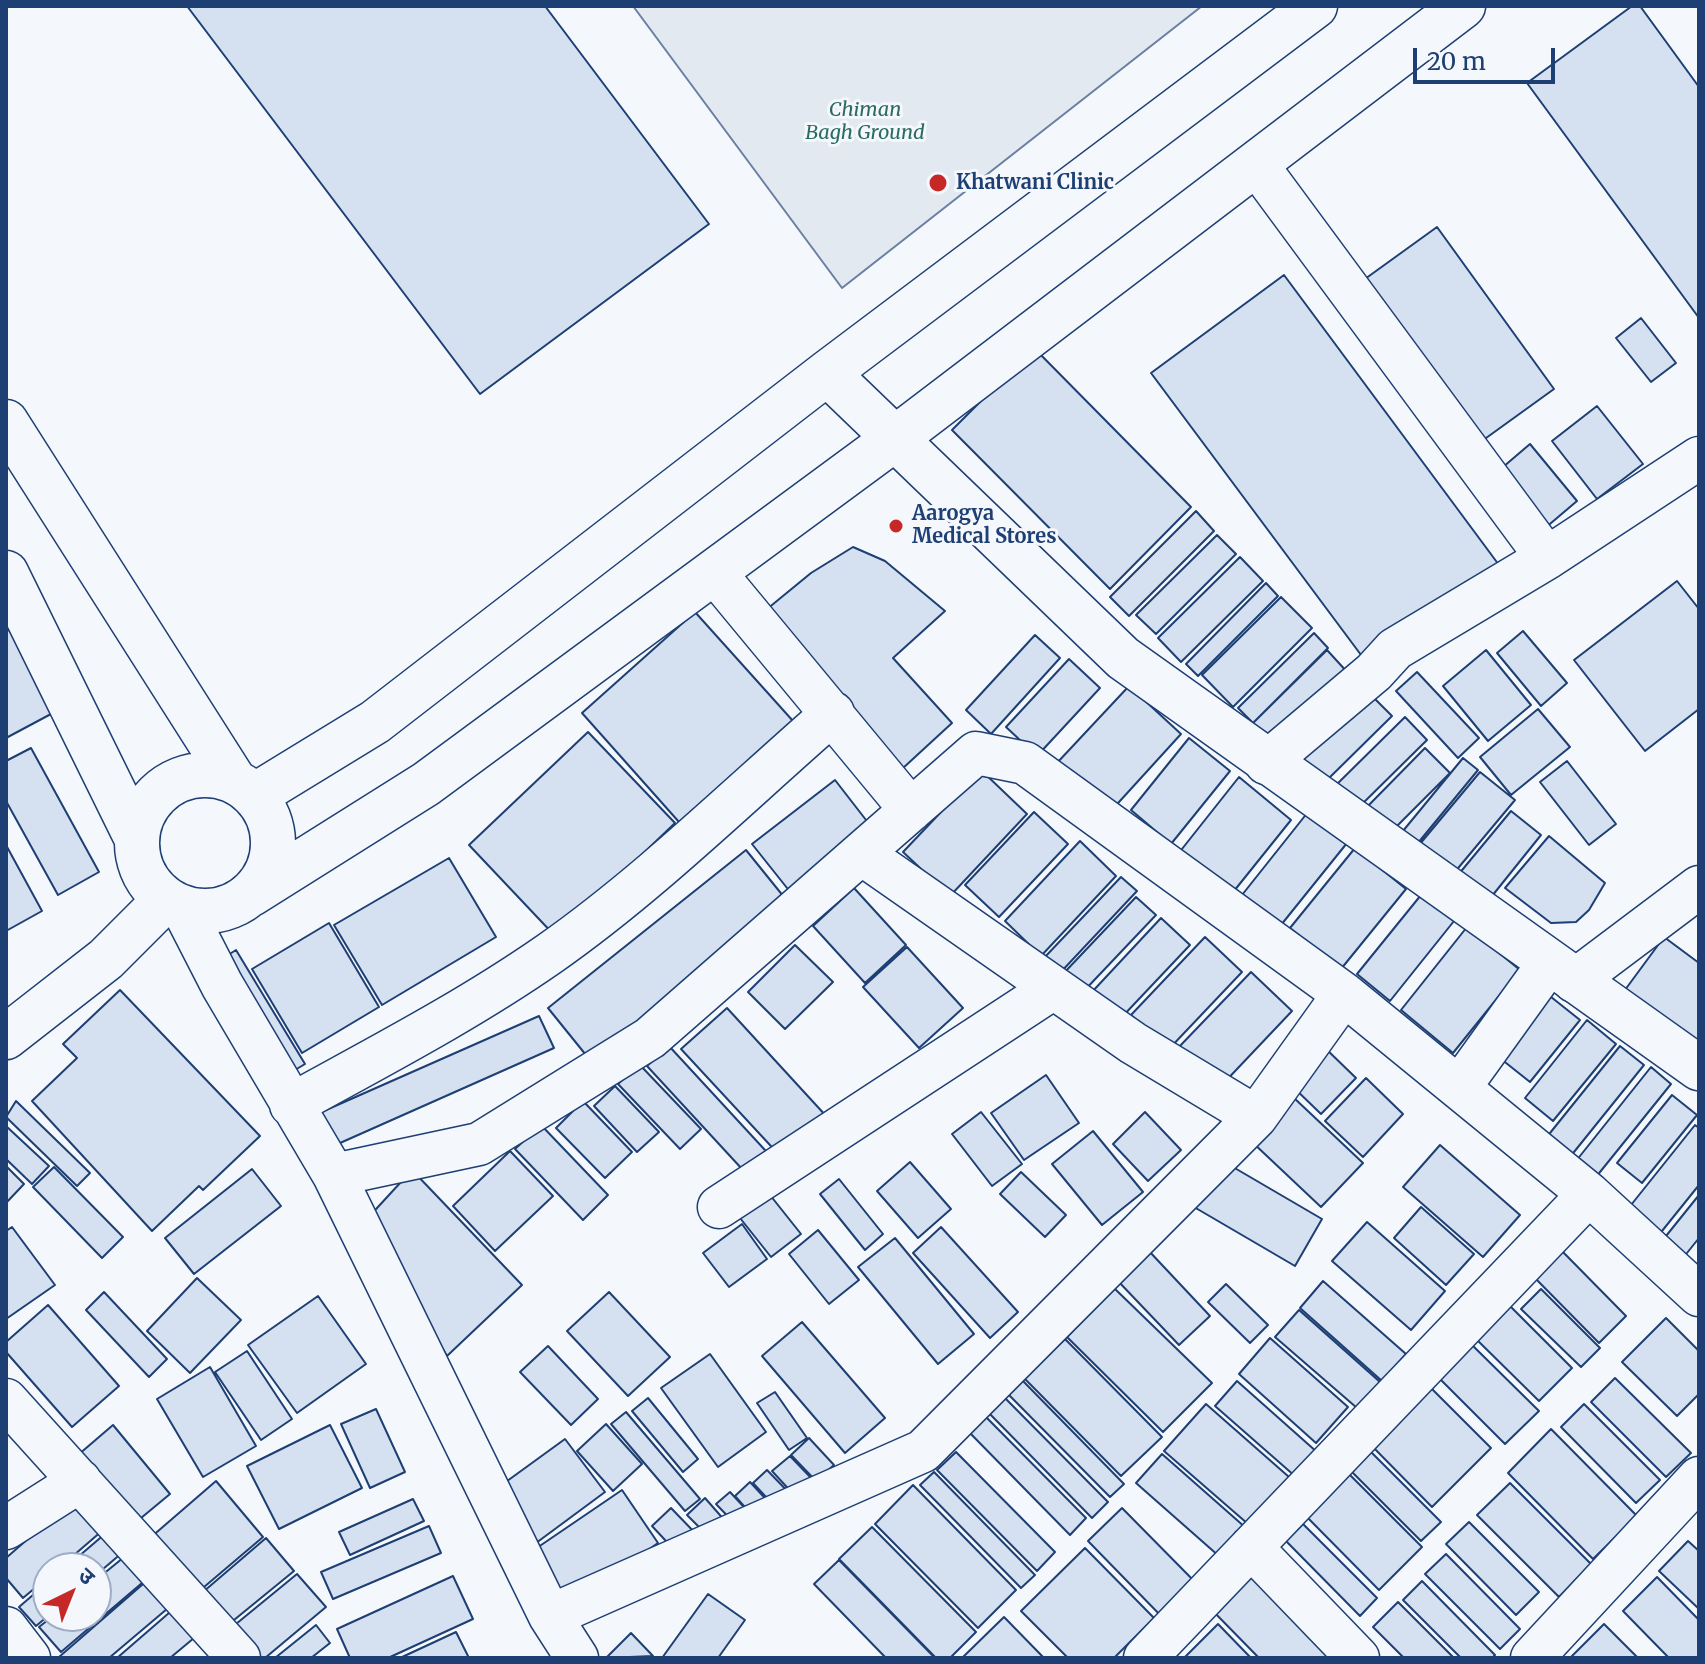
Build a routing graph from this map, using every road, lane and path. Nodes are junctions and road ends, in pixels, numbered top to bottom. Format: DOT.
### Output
graph roads {
  1 [pos="1315,6"];
  2 [pos="1463,6"];
  3 [pos="1257,165"];
  4 [pos="827,373"];
  5 [pos="6,422"];
  6 [pos="893,440"];
  7 [pos="1699,458"];
  8 [pos="1547,558"];
  9 [pos="714,572"];
  10 [pos="12,598"];
  11 [pos="833,713"];
  12 [pos="1266,763"];
  13 [pos="244,789"];
  14 [pos="911,810"];
  15 [pos="137,839"];
  16 [pos="862,854"];
  17 [pos="1699,887"];
  18 [pos="251,894"];
  19 [pos="174,903"];
  20 [pos="1561,972"];
  21 [pos="1052,989"];
  22 [pos="1344,994"];
  23 [pos="6,1037"];
  24 [pos="1699,1068"];
  25 [pos="1459,1088"];
  26 [pos="291,1105"];
  27 [pos="1256,1117"];
  28 [pos="334,1175"];
  29 [pos="1589,1194"];
  30 [pos="719,1207"];
  31 [pos="1699,1295"];
  32 [pos="6,1400"];
  33 [pos="1699,1478"];
  34 [pos="80,1481"];
  35 [pos="6,1528"];
  36 [pos="1251,1547"];
  37 [pos="550,1616"];
  38 [pos="6,1628"];
  39 [pos="29,1658"];
  40 [pos="239,1658"];
  41 [pos="577,1658"];
  42 [pos="1145,1658"];
  43 [pos="1358,1658"];
  44 [pos="1532,1658"];
  1 -- 4 [label="main road"];
  2 -- 3 [label="main road"];
  3 -- 6 [label="main road"];
  3 -- 8 [label="street"];
  4 -- 6 [label="main road"];
  4 -- 13 [label="main road"];
  5 -- 13 [label="main road"];
  6 -- 9 [label="main road"];
  6 -- 12 [label="main road"];
  7 -- 8 [label="street"];
  8 -- 12 [label="street"];
  9 -- 11 [label="street"];
  9 -- 18 [label="main road"];
  10 -- 15 [label="main road"];
  11 -- 14 [label="street"];
  11 -- 26 [label="street"];
  12 -- 20 [label="main road"];
  13 -- 15 [label="main road"];
  13 -- 18 [label="main road"];
  14 -- 16 [label="street"];
  14 -- 22 [label="street"];
  15 -- 19 [label="main road"];
  16 -- 21 [label="street"];
  16 -- 28 [label="street"];
  17 -- 20 [label="street"];
  18 -- 19 [label="main road"];
  19 -- 23 [label="main road"];
  19 -- 26 [label="street"];
  20 -- 24 [label="main road"];
  20 -- 25 [label="street"];
  21 -- 27 [label="street"];
  21 -- 30 [label="street"];
  22 -- 25 [label="street"];
  22 -- 27 [label="street"];
  25 -- 29 [label="street"];
  26 -- 28 [label="street"];
  27 -- 37 [label="street"];
  28 -- 37 [label="street"];
  29 -- 31 [label="street"];
  29 -- 36 [label="street"];
  32 -- 34 [label="street"];
  33 -- 44 [label="street"];
  34 -- 35 [label="street"];
  34 -- 40 [label="street"];
  36 -- 42 [label="street"];
  36 -- 43 [label="street"];
  37 -- 41 [label="street"];
  38 -- 39 [label="street"];
}
